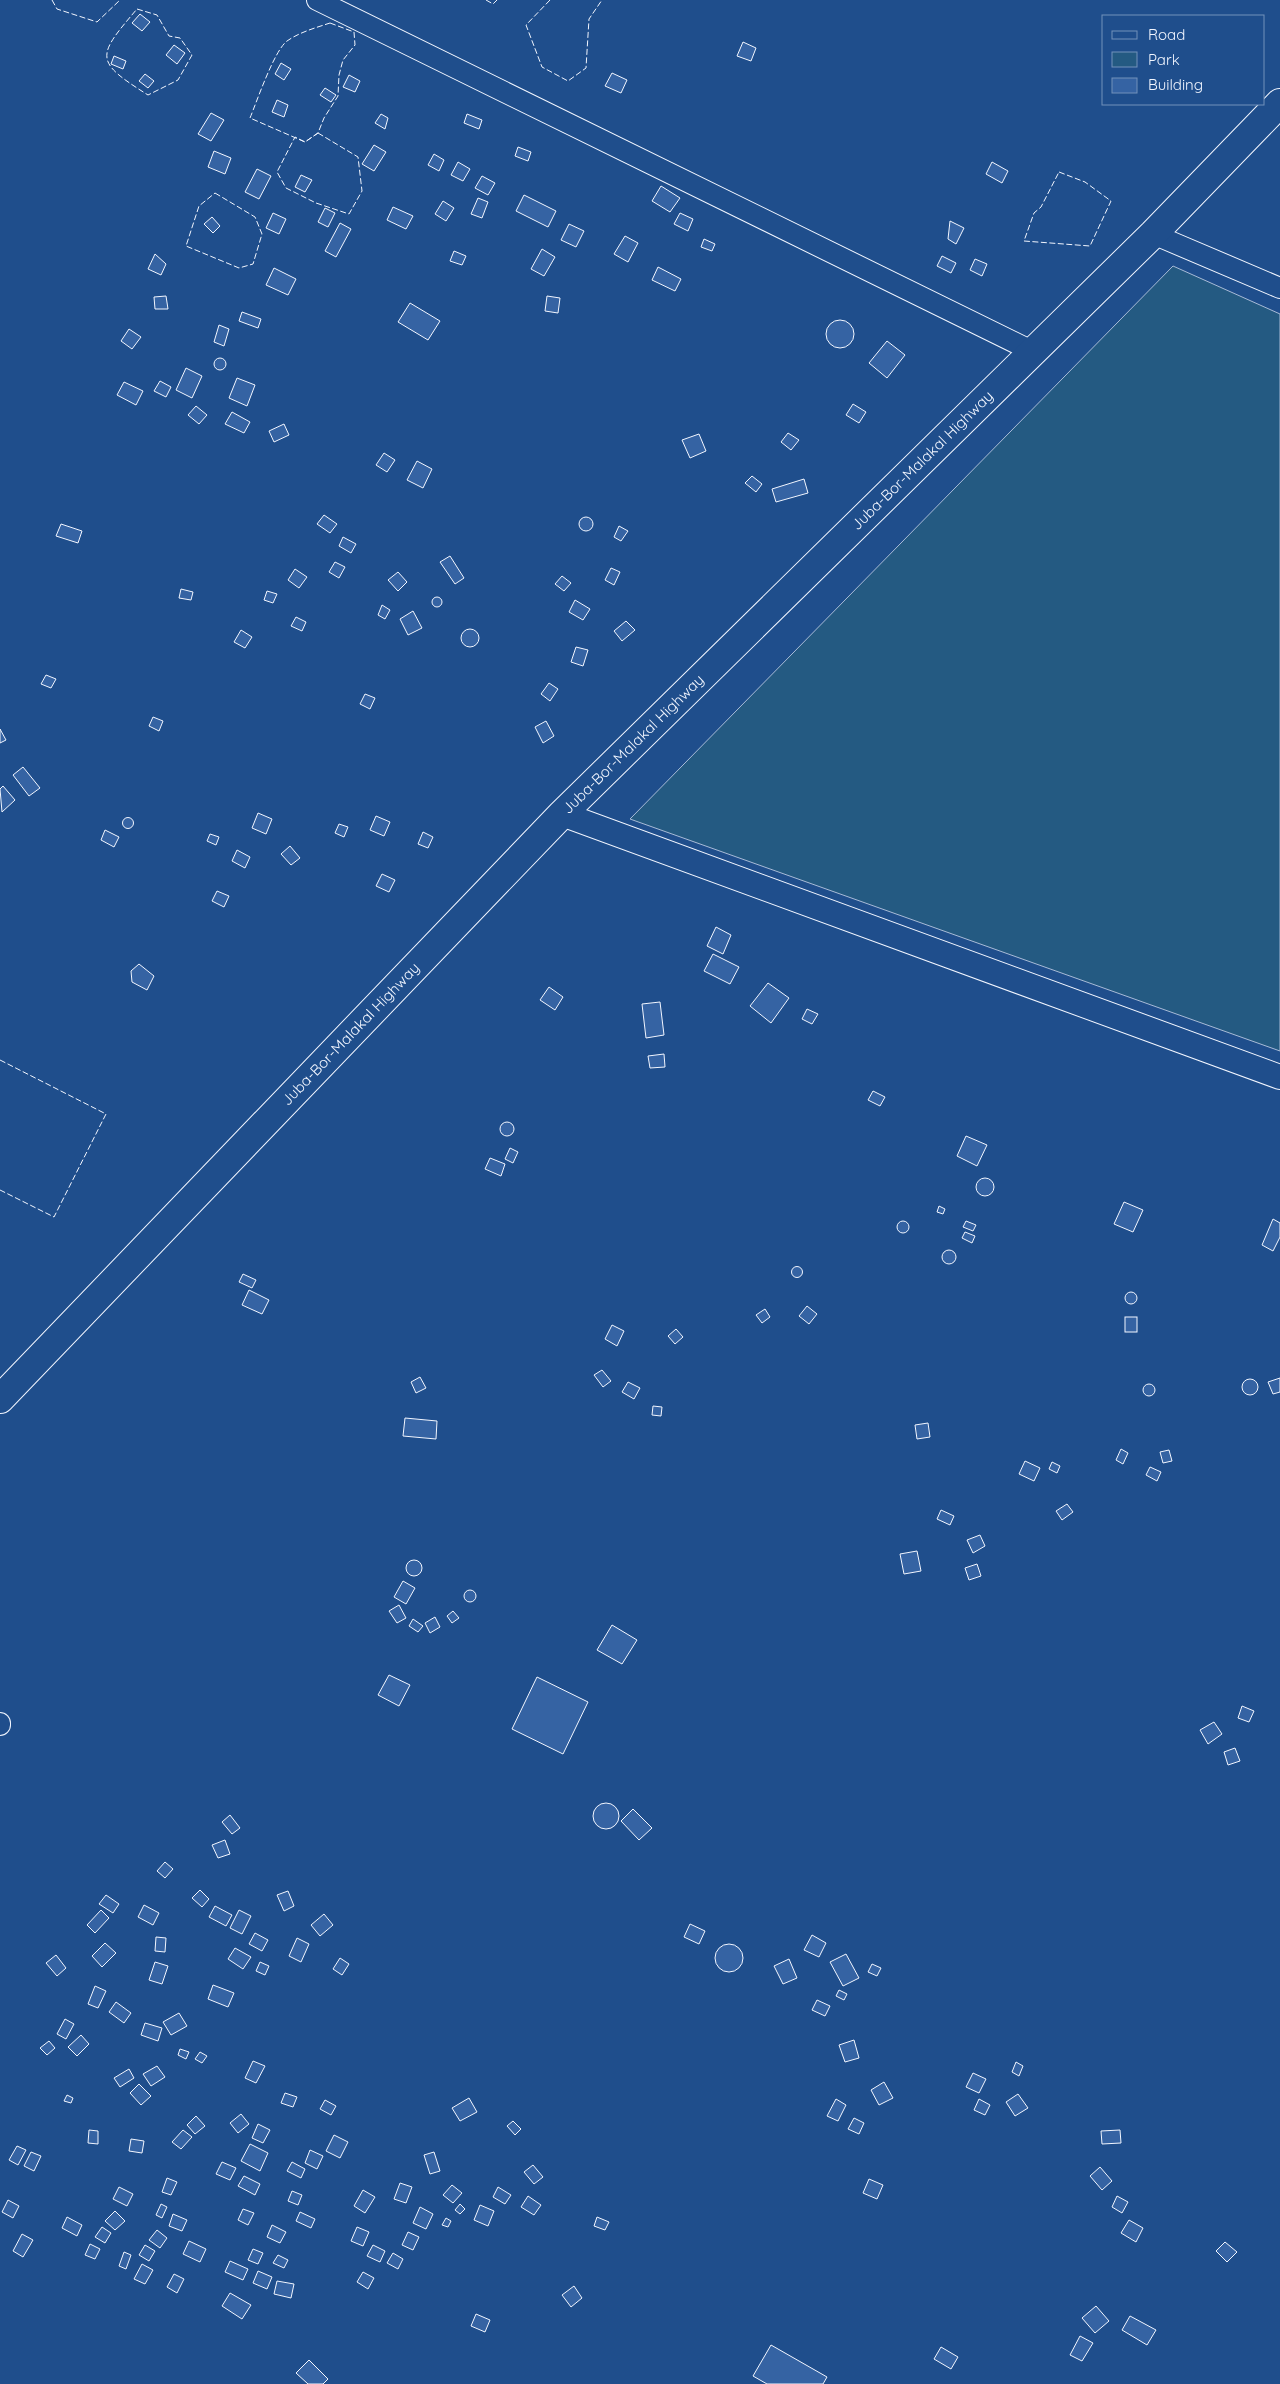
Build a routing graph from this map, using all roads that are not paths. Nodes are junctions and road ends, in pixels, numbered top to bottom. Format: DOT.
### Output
graph roads {
  1 [pos="317,0"];
  2 [pos="1280,103"];
  3 [pos="1153,234"];
  4 [pos="1280,288"];
  5 [pos="1034,352"];
  6 [pos="562,814"];
  7 [pos="1280,1077"];
  8 [pos="0,1399"];
  1 -- 5 [label="street"];
  2 -- 3 [label="main road, Juba-Bor-Malakal Highway"];
  3 -- 4 [label="street"];
  3 -- 5 [label="main road, Juba-Bor-Malakal Highway"];
  5 -- 6 [label="main road, Juba-Bor-Malakal Highway"];
  6 -- 7 [label="street"];
  6 -- 8 [label="main road, Juba-Bor-Malakal Highway"];
}
